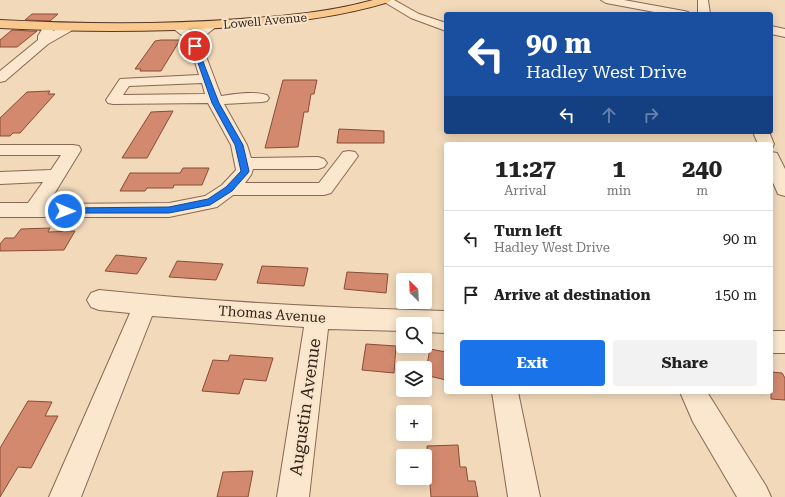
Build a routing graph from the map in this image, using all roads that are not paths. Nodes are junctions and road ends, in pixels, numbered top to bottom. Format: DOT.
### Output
graph roads {
  1 [pos="385,0"];
  2 [pos="606,0"];
  3 [pos="703,0"];
  4 [pos="642,11"];
  5 [pos="656,12"];
  6 [pos="704,12"];
  7 [pos="0,24"];
  8 [pos="211,26"];
  9 [pos="444,26"];
  10 [pos="50,27"];
  11 [pos="177,27"];
  12 [pos="67,28"];
  13 [pos="773,30"];
  14 [pos="785,33"];
  15 [pos="44,41"];
  16 [pos="195,43"];
  17 [pos="0,78"];
  18 [pos="207,79"];
  19 [pos="262,98"];
  20 [pos="214,99"];
  21 [pos="0,150"];
  22 [pos="349,156"];
  23 [pos="773,162"];
  24 [pos="318,163"];
  25 [pos="244,164"];
  26 [pos="56,176"];
  27 [pos="0,178"];
  28 [pos="229,189"];
  29 [pos="785,190"];
  30 [pos="34,210"];
  31 [pos="2,213"];
  32 [pos="99,300"];
  33 [pos="145,304"];
  34 [pos="317,318"];
  35 [pos="444,322"];
  36 [pos="773,342"];
  37 [pos="785,342"];
  38 [pos="505,394"];
  39 [pos="694,394"];
  40 [pos="65,497"];
  41 [pos="292,497"];
  42 [pos="524,497"];
  43 [pos="755,497"];
  1 -- 8 [label="main road, Lowell Avenue"];
  1 -- 9 [label="street"];
  2 -- 4 [label="street"];
  3 -- 6 [label="street"];
  4 -- 5 [label="street"];
  7 -- 10 [label="main road, Lowell Avenue"];
  8 -- 11 [label="main road, Lowell Avenue"];
  8 -- 16 [label="street"];
  10 -- 12 [label="main road, Lowell Avenue"];
  10 -- 15 [label="street"];
  11 -- 12 [label="main road, Lowell Avenue"];
  11 -- 16 [label="street"];
  12 -- 15 [label="street"];
  13 -- 14 [label="street"];
  15 -- 17 [label="street"];
  16 -- 18 [label="street"];
  18 -- 20 [label="street"];
  18 -- 20 [label="street"];
  19 -- 20 [label="street"];
  20 -- 25 [label="street"];
  21 -- 26 [label="street"];
  22 -- 28 [label="street"];
  23 -- 29 [label="street"];
  24 -- 25 [label="street"];
  25 -- 28 [label="street"];
  26 -- 27 [label="street"];
  26 -- 30 [label="street"];
  28 -- 30 [label="street"];
  30 -- 31 [label="street"];
  32 -- 33 [label="street, Thomas Avenue"];
  33 -- 34 [label="street, Thomas Avenue"];
  33 -- 40 [label="street"];
  34 -- 35 [label="street, Thomas Avenue"];
  34 -- 41 [label="street, Augustin Avenue"];
  36 -- 37 [label="street"];
  38 -- 42 [label="street"];
  39 -- 43 [label="street"];
}
